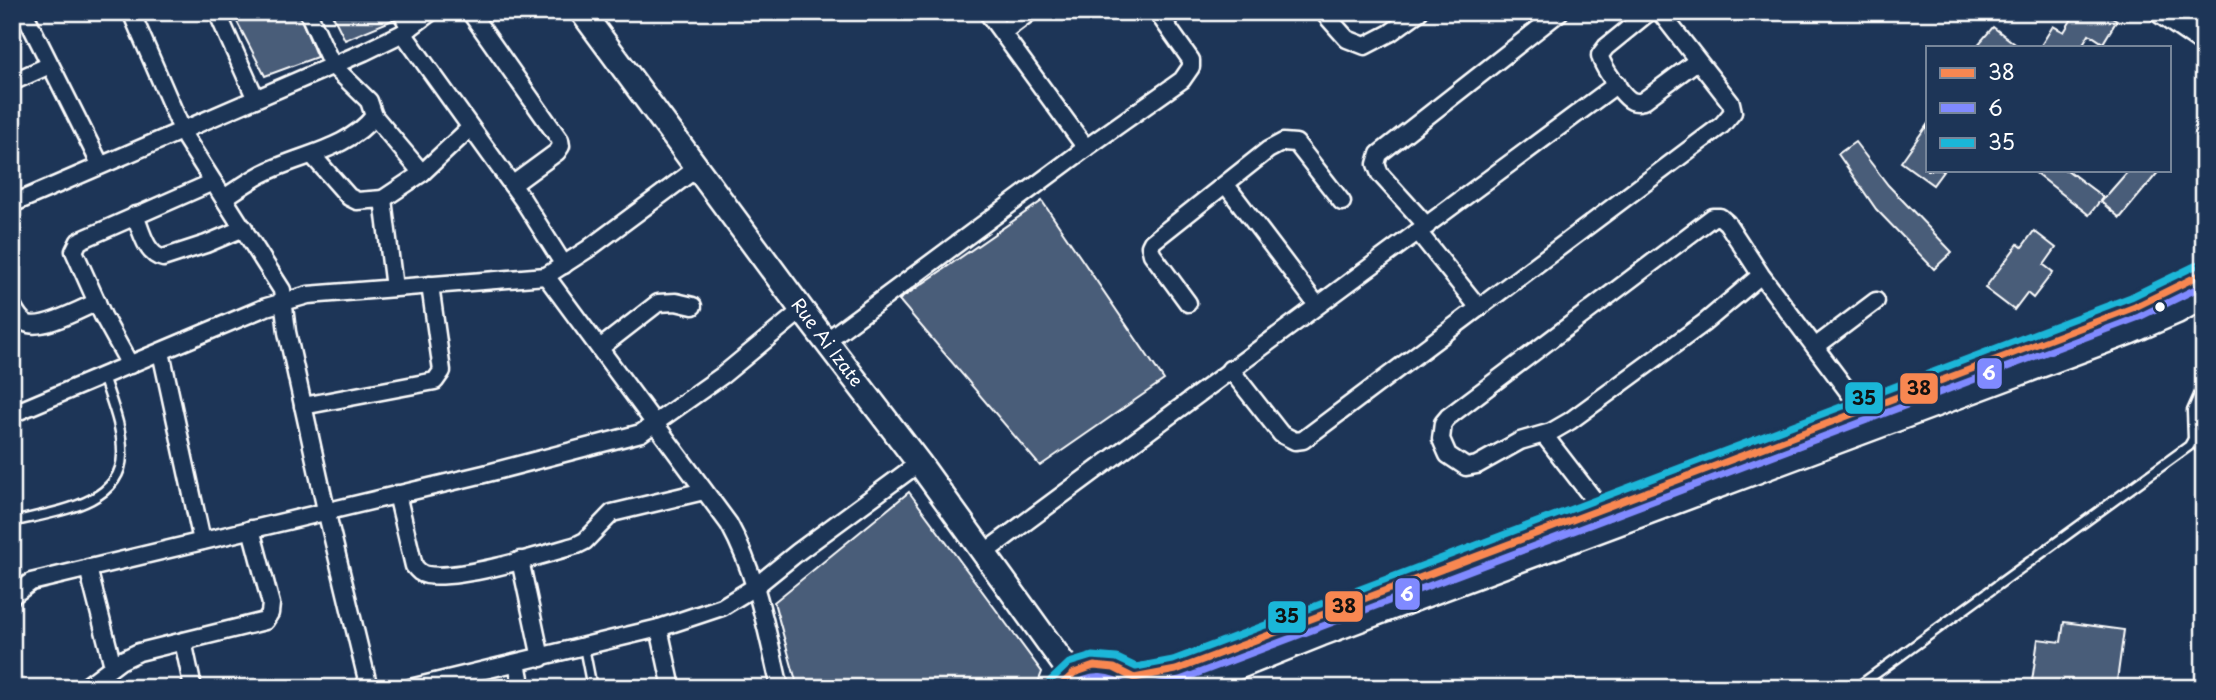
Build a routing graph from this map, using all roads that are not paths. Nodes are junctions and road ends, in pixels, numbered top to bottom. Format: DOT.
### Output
graph roads {
  1 [pos="24,12"];
  2 [pos="131,12"];
  3 [pos="217,12"];
  4 [pos="308,12"];
  5 [pos="401,12"];
  6 [pos="431,12"];
  7 [pos="470,12"];
  8 [pos="582,12"];
  9 [pos="988,12"];
  10 [pos="1030,12"];
  11 [pos="1157,12"];
  12 [pos="1323,12"];
  13 [pos="1419,12"];
  14 [pos="1560,12"];
  15 [pos="1649,12"];
  16 [pos="1660,12"];
  17 [pos="2162,12"];
  18 [pos="2188,12"];
  19 [pos="2204,23"];
  20 [pos="407,31"];
  21 [pos="1003,32"];
  22 [pos="2204,41"];
  23 [pos="1697,61"];
  24 [pos="50,65"];
  25 [pos="332,65"];
  26 [pos="12,82"];
  27 [pos="1617,84"];
  28 [pos="255,97"];
  29 [pos="374,116"];
  30 [pos="470,128"];
  31 [pos="181,130"];
  32 [pos="1086,148"];
  33 [pos="312,155"];
  34 [pos="100,164"];
  35 [pos="697,168"];
  36 [pos="422,173"];
  37 [pos="213,182"];
  38 [pos="512,185"];
  39 [pos="1226,185"];
  40 [pos="224,198"];
  41 [pos="383,199"];
  42 [pos="1342,202"];
  43 [pos="12,204"];
  44 [pos="135,215"];
  45 [pos="244,228"];
  46 [pos="1423,230"];
  47 [pos="564,265"];
  48 [pos="2204,273"];
  49 [pos="1761,275"];
  50 [pos="546,276"];
  51 [pos="430,285"];
  52 [pos="394,288"];
  53 [pos="2204,296"];
  54 [pos="285,301"];
  55 [pos="1876,301"];
  56 [pos="97,302"];
  57 [pos="1188,303"];
  58 [pos="12,305"];
  59 [pos="693,306"];
  60 [pos="1318,306"];
  61 [pos="1479,308"];
  62 [pos="802,310"];
  63 [pos="826,341"];
  64 [pos="1815,347"];
  65 [pos="600,348"];
  66 [pos="161,352"];
  67 [pos="130,365"];
  68 [pos="1230,369"];
  69 [pos="103,376"];
  70 [pos="2204,384"];
  71 [pos="303,406"];
  72 [pos="1862,410"];
  73 [pos="12,414"];
  74 [pos="654,425"];
  75 [pos="1544,435"];
  76 [pos="2193,439"];
  77 [pos="2204,453"];
  78 [pos="919,463"];
  79 [pos="704,491"];
  80 [pos="397,494"];
  81 [pos="326,510"];
  82 [pos="1602,510"];
  83 [pos="12,522"];
  84 [pos="251,529"];
  85 [pos="202,541"];
  86 [pos="984,553"];
  87 [pos="520,560"];
  88 [pos="88,568"];
  89 [pos="756,586"];
  90 [pos="12,596"];
  91 [pos="659,628"];
  92 [pos="183,641"];
  93 [pos="584,647"];
  94 [pos="541,658"];
  95 [pos="517,663"];
  96 [pos="113,666"];
  97 [pos="1065,681"];
  98 [pos="1138,683"];
  99 [pos="417,687"];
  100 [pos="84,688"];
  101 [pos="193,688"];
  102 [pos="369,688"];
  103 [pos="522,688"];
  104 [pos="592,688"];
  105 [pos="672,688"];
  106 [pos="780,688"];
  107 [pos="1186,688"];
  108 [pos="1856,688"];
  1 -- 24 [label="street"];
  2 -- 31 [label="street"];
  3 -- 28 [label="street"];
  4 -- 25 [label="street"];
  5 -- 20 [label="street"];
  6 -- 20 [label="street"];
  7 -- 38 [label="street"];
  8 -- 35 [label="street, Rue Ai Izate"];
  9 -- 21 [label="street"];
  10 -- 21 [label="street"];
  11 -- 32 [label="street"];
  12 -- 13 [label="street"];
  14 -- 46 [label="street"];
  15 -- 27 [label="street"];
  16 -- 23 [label="street"];
  17 -- 22 [label="street"];
  18 -- 19 [label="street"];
  20 -- 25 [label="street"];
  20 -- 30 [label="street"];
  21 -- 32 [label="street"];
  23 -- 27 [label="street"];
  23 -- 61 [label="street"];
  24 -- 26 [label="street"];
  24 -- 34 [label="street"];
  25 -- 28 [label="street"];
  25 -- 29 [label="street"];
  27 -- 46 [label="street"];
  28 -- 31 [label="street"];
  29 -- 33 [label="street"];
  29 -- 36 [label="street"];
  30 -- 36 [label="street"];
  30 -- 38 [label="street"];
  31 -- 34 [label="street"];
  31 -- 37 [label="street"];
  32 -- 63 [label="street"];
  33 -- 40 [label="street"];
  33 -- 41 [label="street"];
  34 -- 43 [label="street"];
  35 -- 47 [label="street"];
  35 -- 62 [label="street, Rue Ai Izate"];
  36 -- 41 [label="street"];
  37 -- 40 [label="street"];
  37 -- 44 [label="street"];
  38 -- 47 [label="street"];
  39 -- 42 [label="street"];
  39 -- 57 [label="street"];
  39 -- 60 [label="street"];
  40 -- 45 [label="street"];
  41 -- 52 [label="street"];
  44 -- 45 [label="street"];
  44 -- 56 [label="street"];
  45 -- 54 [label="street"];
  46 -- 60 [label="street"];
  46 -- 61 [label="street"];
  47 -- 50 [label="street"];
  48 -- 72 [label="street"];
  49 -- 64 [label="street"];
  49 -- 75 [label="street"];
  49 -- 75 [label="street"];
  50 -- 51 [label="street"];
  50 -- 65 [label="street"];
  51 -- 52 [label="street"];
  51 -- 71 [label="street"];
  52 -- 54 [label="street"];
  53 -- 107 [label="street"];
  54 -- 66 [label="street"];
  54 -- 71 [label="street"];
  55 -- 64 [label="street"];
  56 -- 58 [label="street"];
  56 -- 67 [label="street"];
  59 -- 65 [label="street"];
  60 -- 68 [label="street"];
  61 -- 68 [label="street"];
  62 -- 63 [label="street, Rue Ai Izate"];
  62 -- 74 [label="street"];
  63 -- 78 [label="street, Rue Ai Izate"];
  64 -- 72 [label="street"];
  65 -- 74 [label="street"];
  66 -- 67 [label="street"];
  66 -- 85 [label="street"];
  67 -- 69 [label="street"];
  68 -- 86 [label="street"];
  69 -- 73 [label="street"];
  69 -- 83 [label="lane"];
  70 -- 76 [label="lane"];
  71 -- 81 [label="street"];
  72 -- 82 [label="street"];
  74 -- 79 [label="street"];
  74 -- 80 [label="street"];
  75 -- 82 [label="street"];
  76 -- 77 [label="lane"];
  76 -- 108 [label="lane"];
  78 -- 86 [label="street, Rue Ai Izate"];
  78 -- 89 [label="street"];
  79 -- 87 [label="street"];
  79 -- 89 [label="street"];
  80 -- 81 [label="street"];
  80 -- 87 [label="street"];
  81 -- 84 [label="street"];
  81 -- 102 [label="street"];
  82 -- 98 [label="street"];
  84 -- 85 [label="street"];
  84 -- 92 [label="street"];
  85 -- 88 [label="street"];
  86 -- 97 [label="street, Rue Ai Izate"];
  87 -- 94 [label="street"];
  88 -- 90 [label="street"];
  88 -- 96 [label="street"];
  89 -- 91 [label="street"];
  89 -- 106 [label="street"];
  91 -- 93 [label="street"];
  91 -- 105 [label="street"];
  92 -- 96 [label="street"];
  92 -- 101 [label="street"];
  93 -- 94 [label="street"];
  93 -- 104 [label="lane"];
  94 -- 95 [label="street"];
  95 -- 99 [label="street"];
  95 -- 103 [label="street"];
  96 -- 100 [label="street"];
  97 -- 98 [label="street"];
}
